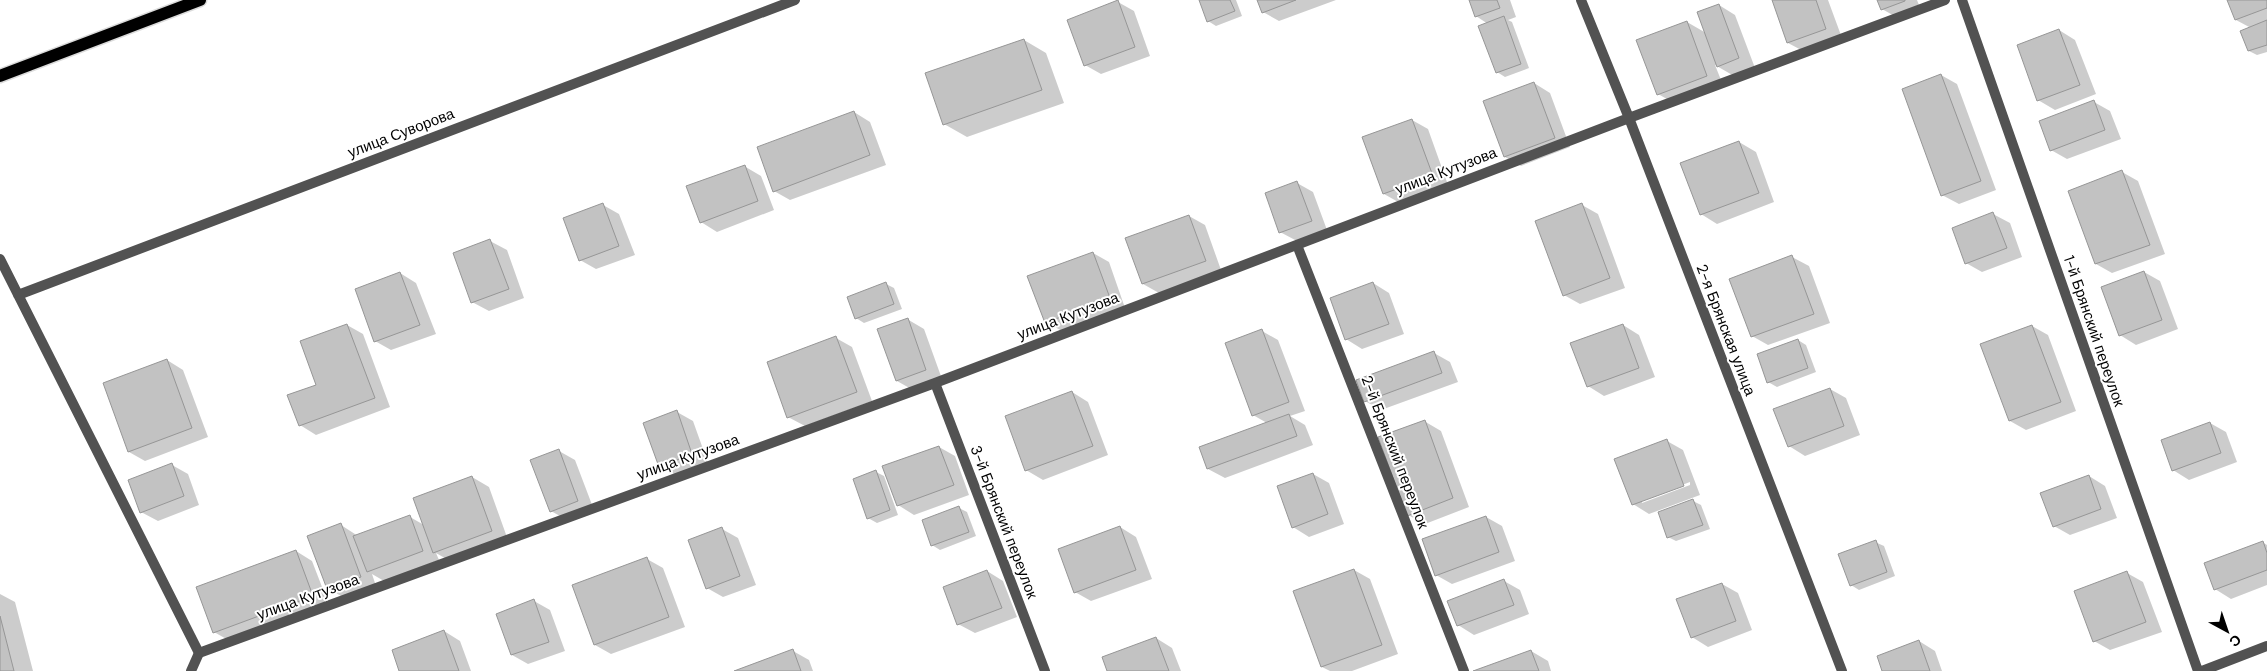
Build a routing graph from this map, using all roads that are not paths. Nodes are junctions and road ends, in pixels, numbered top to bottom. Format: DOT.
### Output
graph roads {
  1 [pos="200,0"];
  2 [pos="795,0"];
  3 [pos="1581,0"];
  4 [pos="1945,0"];
  5 [pos="1962,0"];
  6 [pos="0,76"];
  7 [pos="1629,118"];
  8 [pos="1297,245"];
  9 [pos="0,259"];
  10 [pos="18,295"];
  11 [pos="935,383"];
  12 [pos="2267,646"];
  13 [pos="199,653"];
  14 [pos="192,671"];
  15 [pos="1045,671"];
  16 [pos="1464,671"];
  17 [pos="1842,671"];
  18 [pos="2198,671"];
  19 [pos="2202,671"];
  1 -- 6 [label="main road"];
  2 -- 10 [label="street, улица Суворова"];
  3 -- 7 [label="street, 2-я Брянская улица"];
  4 -- 7 [label="street, улица Кутузова"];
  5 -- 18 [label="street, 1-й Брянский переулок"];
  7 -- 8 [label="street, улица Кутузова"];
  7 -- 17 [label="street, 2-я Брянская улица"];
  8 -- 11 [label="street, улица Кутузова"];
  8 -- 16 [label="street, 2-й Брянский переулок"];
  9 -- 10 [label="street"];
  10 -- 13 [label="street"];
  11 -- 13 [label="street, улица Кутузова"];
  11 -- 15 [label="street, 3-й Брянский переулок"];
  12 -- 19 [label="street"];
  13 -- 14 [label="street"];
}
